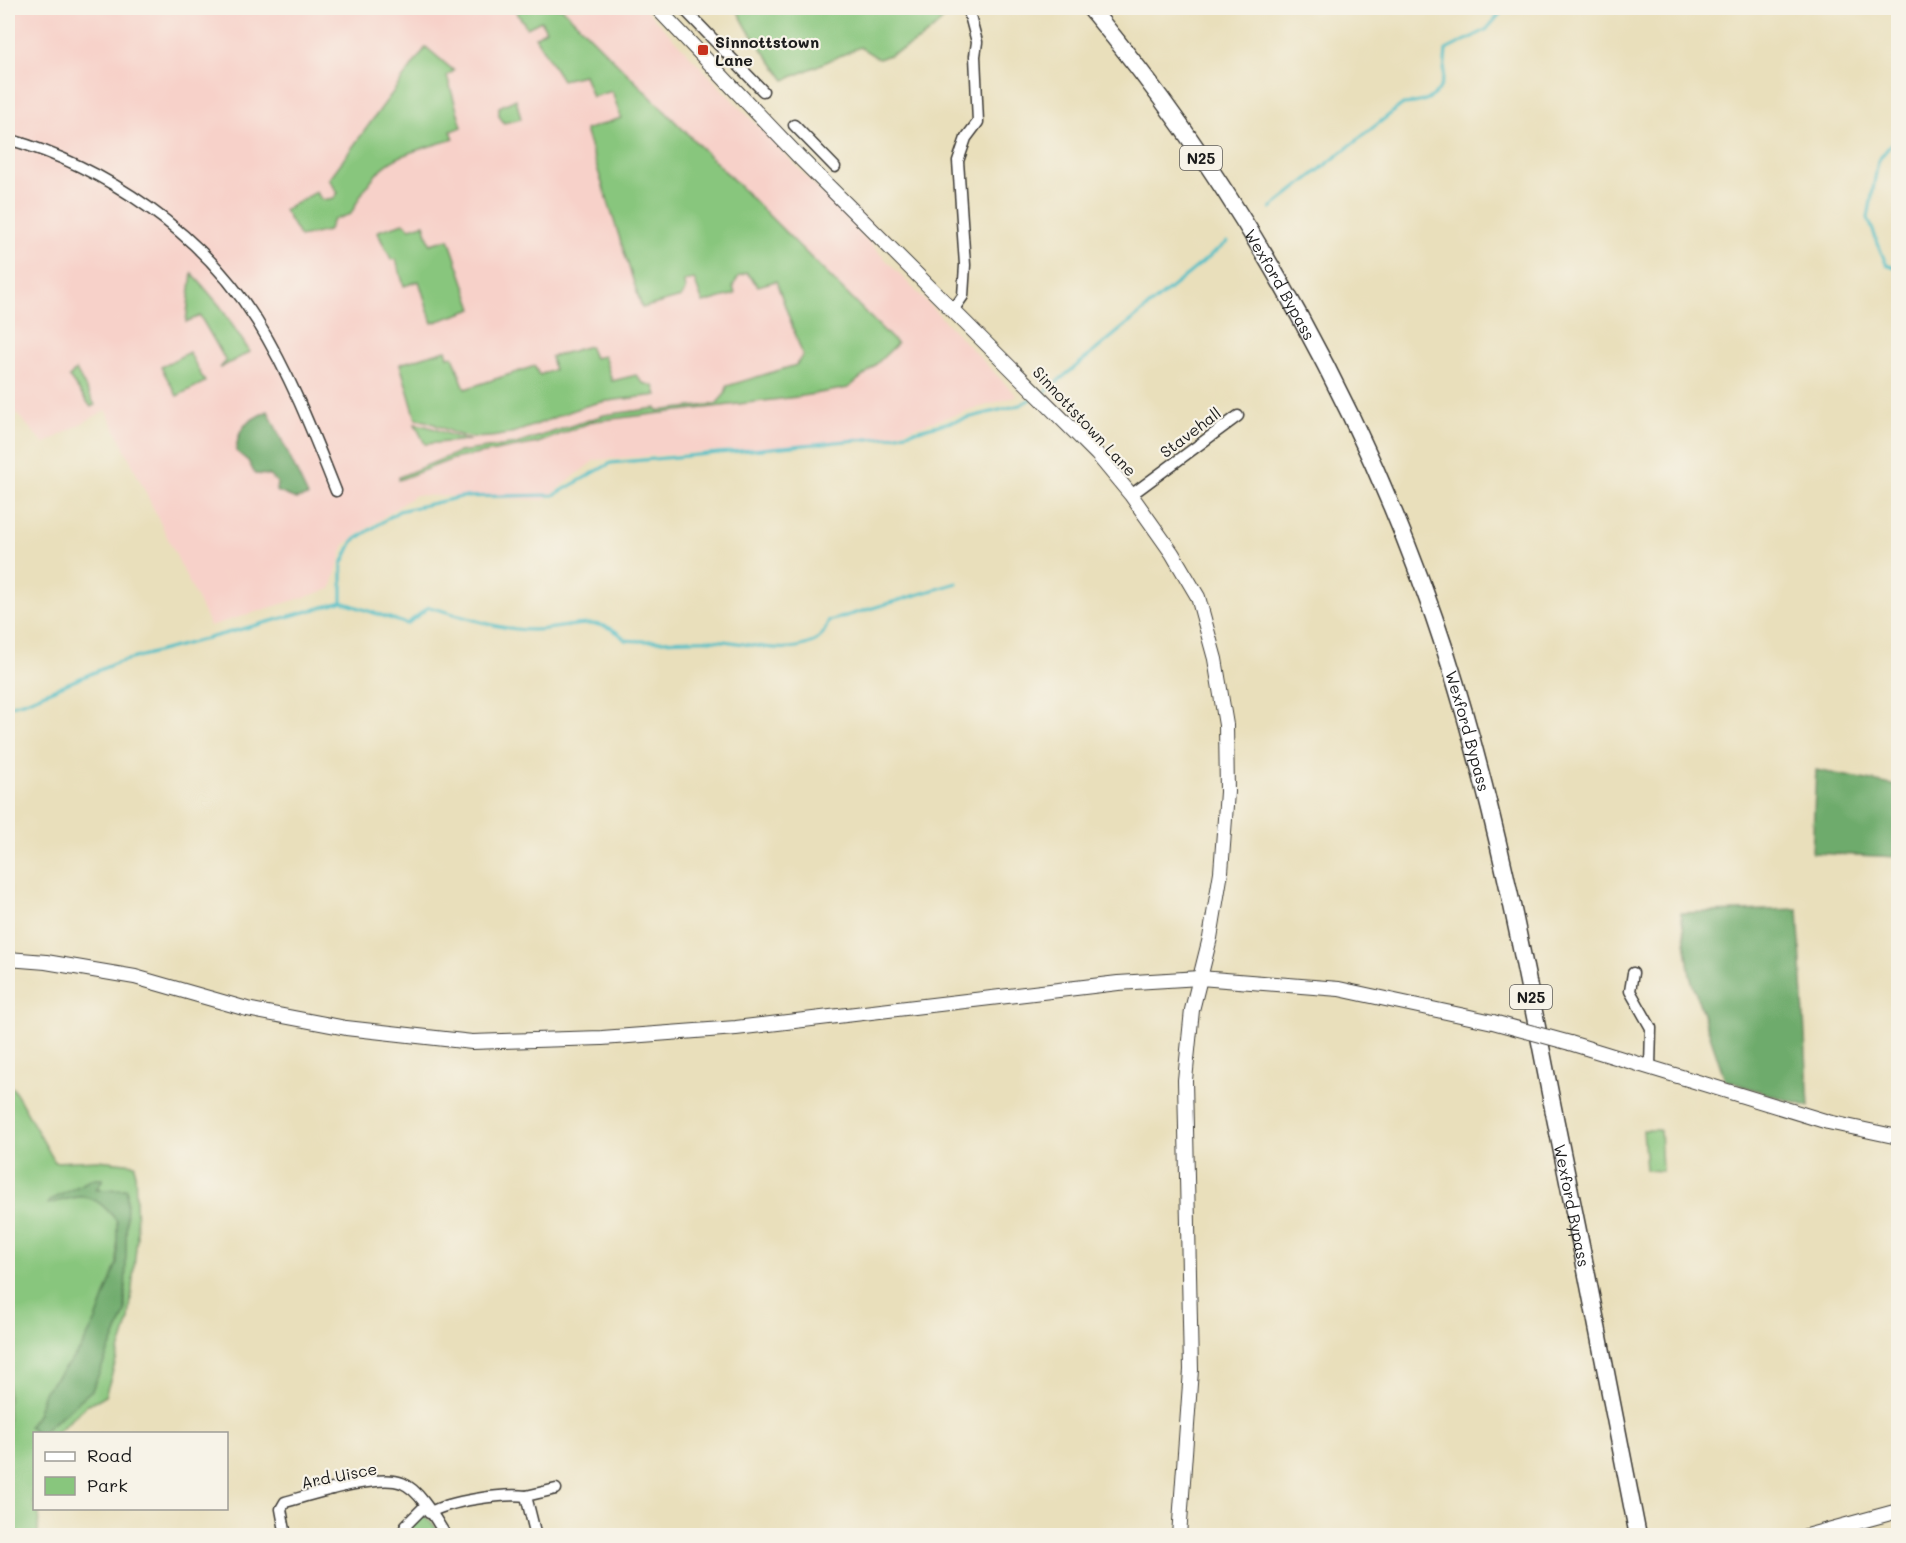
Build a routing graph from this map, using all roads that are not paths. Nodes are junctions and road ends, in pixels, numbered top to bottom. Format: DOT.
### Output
graph roads {
  1 [pos="657,8"];
  2 [pos="683,8"];
  3 [pos="968,8"];
  4 [pos="1090,8"];
  5 [pos="763,91"];
  6 [pos="794,125"];
  7 [pos="8,139"];
  8 [pos="815,147"];
  9 [pos="801,159"];
  10 [pos="835,167"];
  11 [pos="954,309"];
  12 [pos="1238,416"];
  13 [pos="336,491"];
  14 [pos="1131,495"];
  15 [pos="8,959"];
  16 [pos="1633,973"];
  17 [pos="1200,978"];
  18 [pos="1650,1067"];
  19 [pos="1899,1137"];
  20 [pos="556,1489"];
  21 [pos="526,1496"];
  22 [pos="427,1509"];
  23 [pos="1899,1510"];
  24 [pos="286,1536"];
  25 [pos="403,1536"];
  26 [pos="446,1536"];
  27 [pos="536,1536"];
  28 [pos="1179,1536"];
  29 [pos="1638,1536"];
  30 [pos="1806,1536"];
  1 -- 9 [label="street, Sinnottstown Lane"];
  2 -- 5 [label="street"];
  3 -- 11 [label="street"];
  4 -- 29 [label="highway, Wexford Bypass / N25"];
  6 -- 8 [label="street"];
  7 -- 13 [label="street"];
  8 -- 9 [label="street"];
  8 -- 10 [label="street"];
  9 -- 11 [label="street, Sinnottstown Lane"];
  11 -- 14 [label="street, Sinnottstown Lane"];
  12 -- 14 [label="street, Stavehall"];
  14 -- 17 [label="street, Sinnottstown Lane"];
  15 -- 17 [label="street"];
  16 -- 18 [label="street"];
  17 -- 18 [label="street, bridge"];
  17 -- 28 [label="street, Sinnottstown Lane"];
  18 -- 19 [label="street"];
  20 -- 21 [label="street"];
  21 -- 22 [label="street"];
  21 -- 27 [label="street"];
  22 -- 24 [label="street, Ard Uisce"];
  22 -- 25 [label="street"];
  22 -- 26 [label="street, Ard Uisce"];
  23 -- 30 [label="street"];
}
